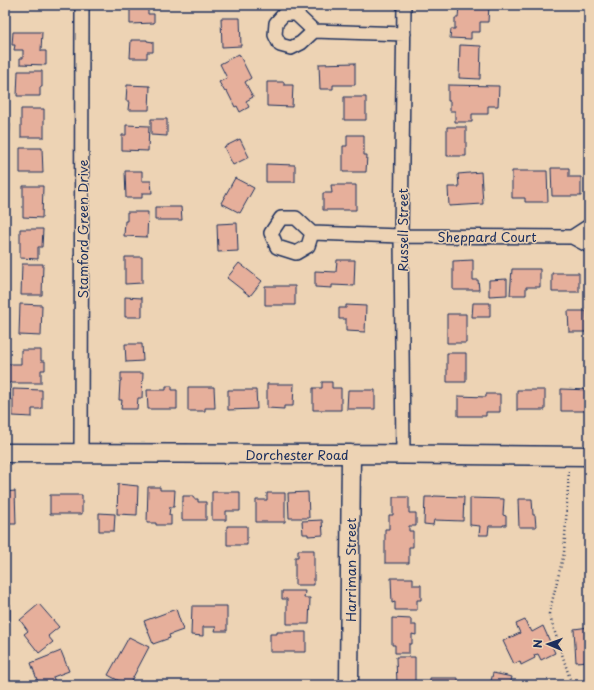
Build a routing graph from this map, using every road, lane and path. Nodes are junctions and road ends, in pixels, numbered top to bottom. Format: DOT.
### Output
graph roads {
  1 [pos="82,5"];
  2 [pos="404,5"];
  3 [pos="314,31"];
  4 [pos="404,34"];
  5 [pos="589,226"];
  6 [pos="312,233"];
  7 [pos="401,236"];
  8 [pos="572,237"];
  9 [pos="589,246"];
  10 [pos="5,453"];
  11 [pos="82,453"];
  12 [pos="351,454"];
  13 [pos="403,455"];
  14 [pos="570,456"];
  15 [pos="589,456"];
  16 [pos="349,685"];
  17 [pos="572,685"];
  1 -- 11 [label="street, Stamford Green Drive"];
  2 -- 4 [label="street, Russell Street"];
  3 -- 4 [label="street"];
  4 -- 7 [label="street, Russell Street"];
  5 -- 8 [label="street"];
  6 -- 7 [label="street, Sheppard Court"];
  7 -- 8 [label="street, Sheppard Court"];
  7 -- 13 [label="street, Russell Street"];
  8 -- 9 [label="street, Sheppard Court"];
  10 -- 11 [label="main road, Dorchester Road"];
  11 -- 12 [label="main road, Dorchester Road"];
  12 -- 13 [label="main road, Dorchester Road"];
  12 -- 16 [label="main road, Harriman Street"];
  13 -- 14 [label="main road, Dorchester Road"];
  14 -- 15 [label="main road, Dorchester Road"];
  14 -- 17 [label="path"];
}
